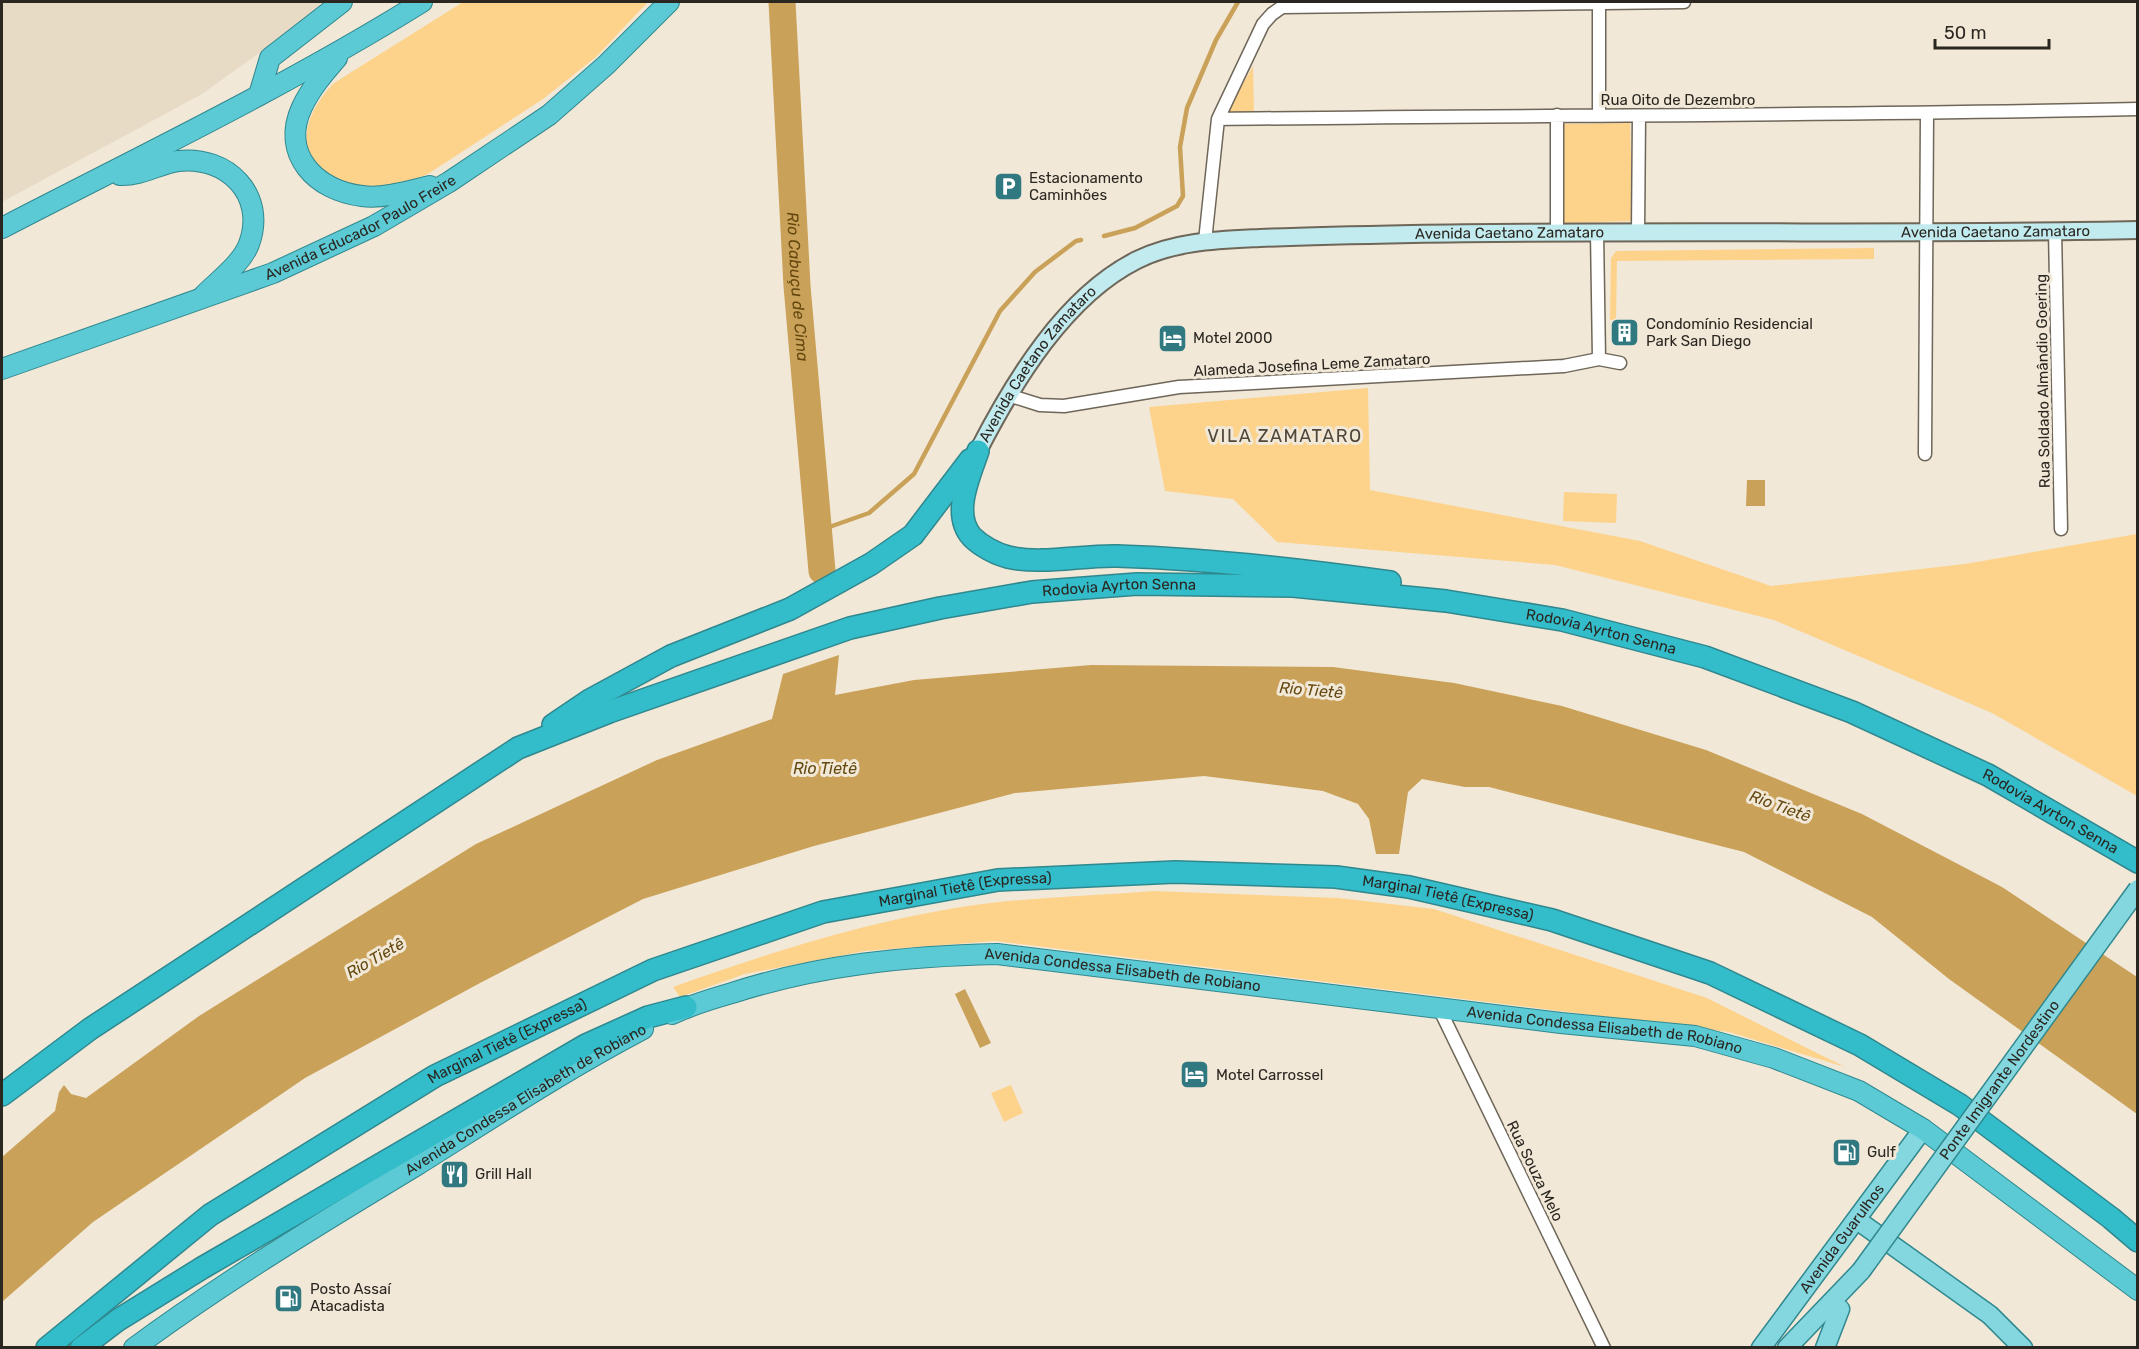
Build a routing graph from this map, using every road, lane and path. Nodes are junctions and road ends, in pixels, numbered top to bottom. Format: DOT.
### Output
graph roads {
  1 [pos="342,2"];
  2 [pos="422,2"];
  3 [pos="669,2"];
  4 [pos="1599,2"];
  5 [pos="1684,2"];
  6 [pos="342,51"];
  7 [pos="259,95"];
  8 [pos="2138,109"];
  9 [pos="1599,114"];
  10 [pos="1927,114"];
  11 [pos="1557,115"];
  12 [pos="1639,116"];
  13 [pos="1218,119"];
  14 [pos="112,174"];
  15 [pos="449,182"];
  16 [pos="2,228"];
  17 [pos="2138,230"];
  18 [pos="2055,231"];
  19 [pos="1557,232"];
  20 [pos="1597,232"];
  21 [pos="1926,232"];
  22 [pos="1638,233"];
  23 [pos="1205,241"];
  24 [pos="199,299"];
  25 [pos="1599,359"];
  26 [pos="1620,363"];
  27 [pos="2,369"];
  28 [pos="1008,395"];
  29 [pos="978,450"];
  30 [pos="1925,454"];
  31 [pos="2061,529"];
  32 [pos="1446,601"];
  33 [pos="518,748"];
  34 [pos="2138,862"];
  35 [pos="2138,889"];
  36 [pos="686,1007"];
  37 [pos="1439,1008"];
  38 [pos="2,1095"];
  39 [pos="1923,1130"];
  40 [pos="1857,1220"];
  41 [pos="2138,1241"];
  42 [pos="1860,1271"];
  43 [pos="2138,1290"];
  44 [pos="1840,1309"];
  45 [pos="47,1347"];
  46 [pos="81,1347"];
  47 [pos="134,1347"];
  48 [pos="1604,1347"];
  49 [pos="1761,1347"];
  50 [pos="1787,1347"];
  51 [pos="1804,1347"];
  52 [pos="1826,1347"];
  53 [pos="2023,1347"];
  1 -- 7 [label="highway"];
  2 -- 6 [label="highway"];
  3 -- 15 [label="highway, Avenida Educador Paulo Freire"];
  4 -- 5 [label="street"];
  4 -- 9 [label="street"];
  4 -- 13 [label="street"];
  6 -- 7 [label="highway"];
  6 -- 15 [label="highway"];
  7 -- 14 [label="highway"];
  8 -- 10 [label="street, Rua Oito de Dezembro"];
  9 -- 11 [label="street, Rua Oito de Dezembro"];
  9 -- 12 [label="street, Rua Oito de Dezembro"];
  10 -- 12 [label="street, Rua Oito de Dezembro"];
  10 -- 21 [label="street"];
  11 -- 13 [label="street, Rua Oito de Dezembro"];
  11 -- 19 [label="street"];
  12 -- 22 [label="street"];
  13 -- 23 [label="street"];
  14 -- 16 [label="highway"];
  14 -- 24 [label="highway"];
  15 -- 24 [label="highway, Avenida Educador Paulo Freire"];
  17 -- 18 [label="main road, Avenida Caetano Zamataro"];
  18 -- 21 [label="main road, Avenida Caetano Zamataro"];
  18 -- 31 [label="street, Rua Soldado Almândio Goering"];
  19 -- 20 [label="main road, Avenida Caetano Zamataro"];
  19 -- 23 [label="main road, Avenida Caetano Zamataro"];
  20 -- 22 [label="main road, Avenida Caetano Zamataro"];
  20 -- 25 [label="street"];
  21 -- 22 [label="main road, Avenida Caetano Zamataro"];
  21 -- 30 [label="street"];
  23 -- 28 [label="main road, Avenida Caetano Zamataro"];
  24 -- 27 [label="highway, Avenida Educador Paulo Freire"];
  25 -- 26 [label="street, Alameda Josefina Leme Zamataro"];
  25 -- 28 [label="street, Alameda Josefina Leme Zamataro"];
  28 -- 29 [label="main road, Avenida Caetano Zamataro"];
  29 -- 32 [label="highway"];
  29 -- 33 [label="highway"];
  32 -- 33 [label="highway, Rodovia Ayrton Senna"];
  32 -- 34 [label="highway, Rodovia Ayrton Senna"];
  33 -- 38 [label="highway"];
  35 -- 42 [label="main road, Ponte Imigrante Nordestino, bridge"];
  36 -- 37 [label="highway, Avenida Condessa Elisabeth de Robiano"];
  36 -- 46 [label="highway"];
  36 -- 47 [label="highway, Avenida Condessa Elisabeth de Robiano"];
  37 -- 39 [label="highway, Avenida Condessa Elisabeth de Robiano"];
  37 -- 48 [label="street, Rua Souza Melo"];
  39 -- 40 [label="main road, Avenida Guarulhos"];
  39 -- 43 [label="highway, Avenida Condessa Elisabeth de Robiano"];
  40 -- 49 [label="main road, Avenida Guarulhos"];
  40 -- 53 [label="main road"];
  41 -- 45 [label="highway, Marginal Tietê (Expressa)"];
  42 -- 44 [label="main road"];
  42 -- 50 [label="main road, Avenida Guarulhos"];
  44 -- 51 [label="main road"];
  44 -- 52 [label="main road"];
}
